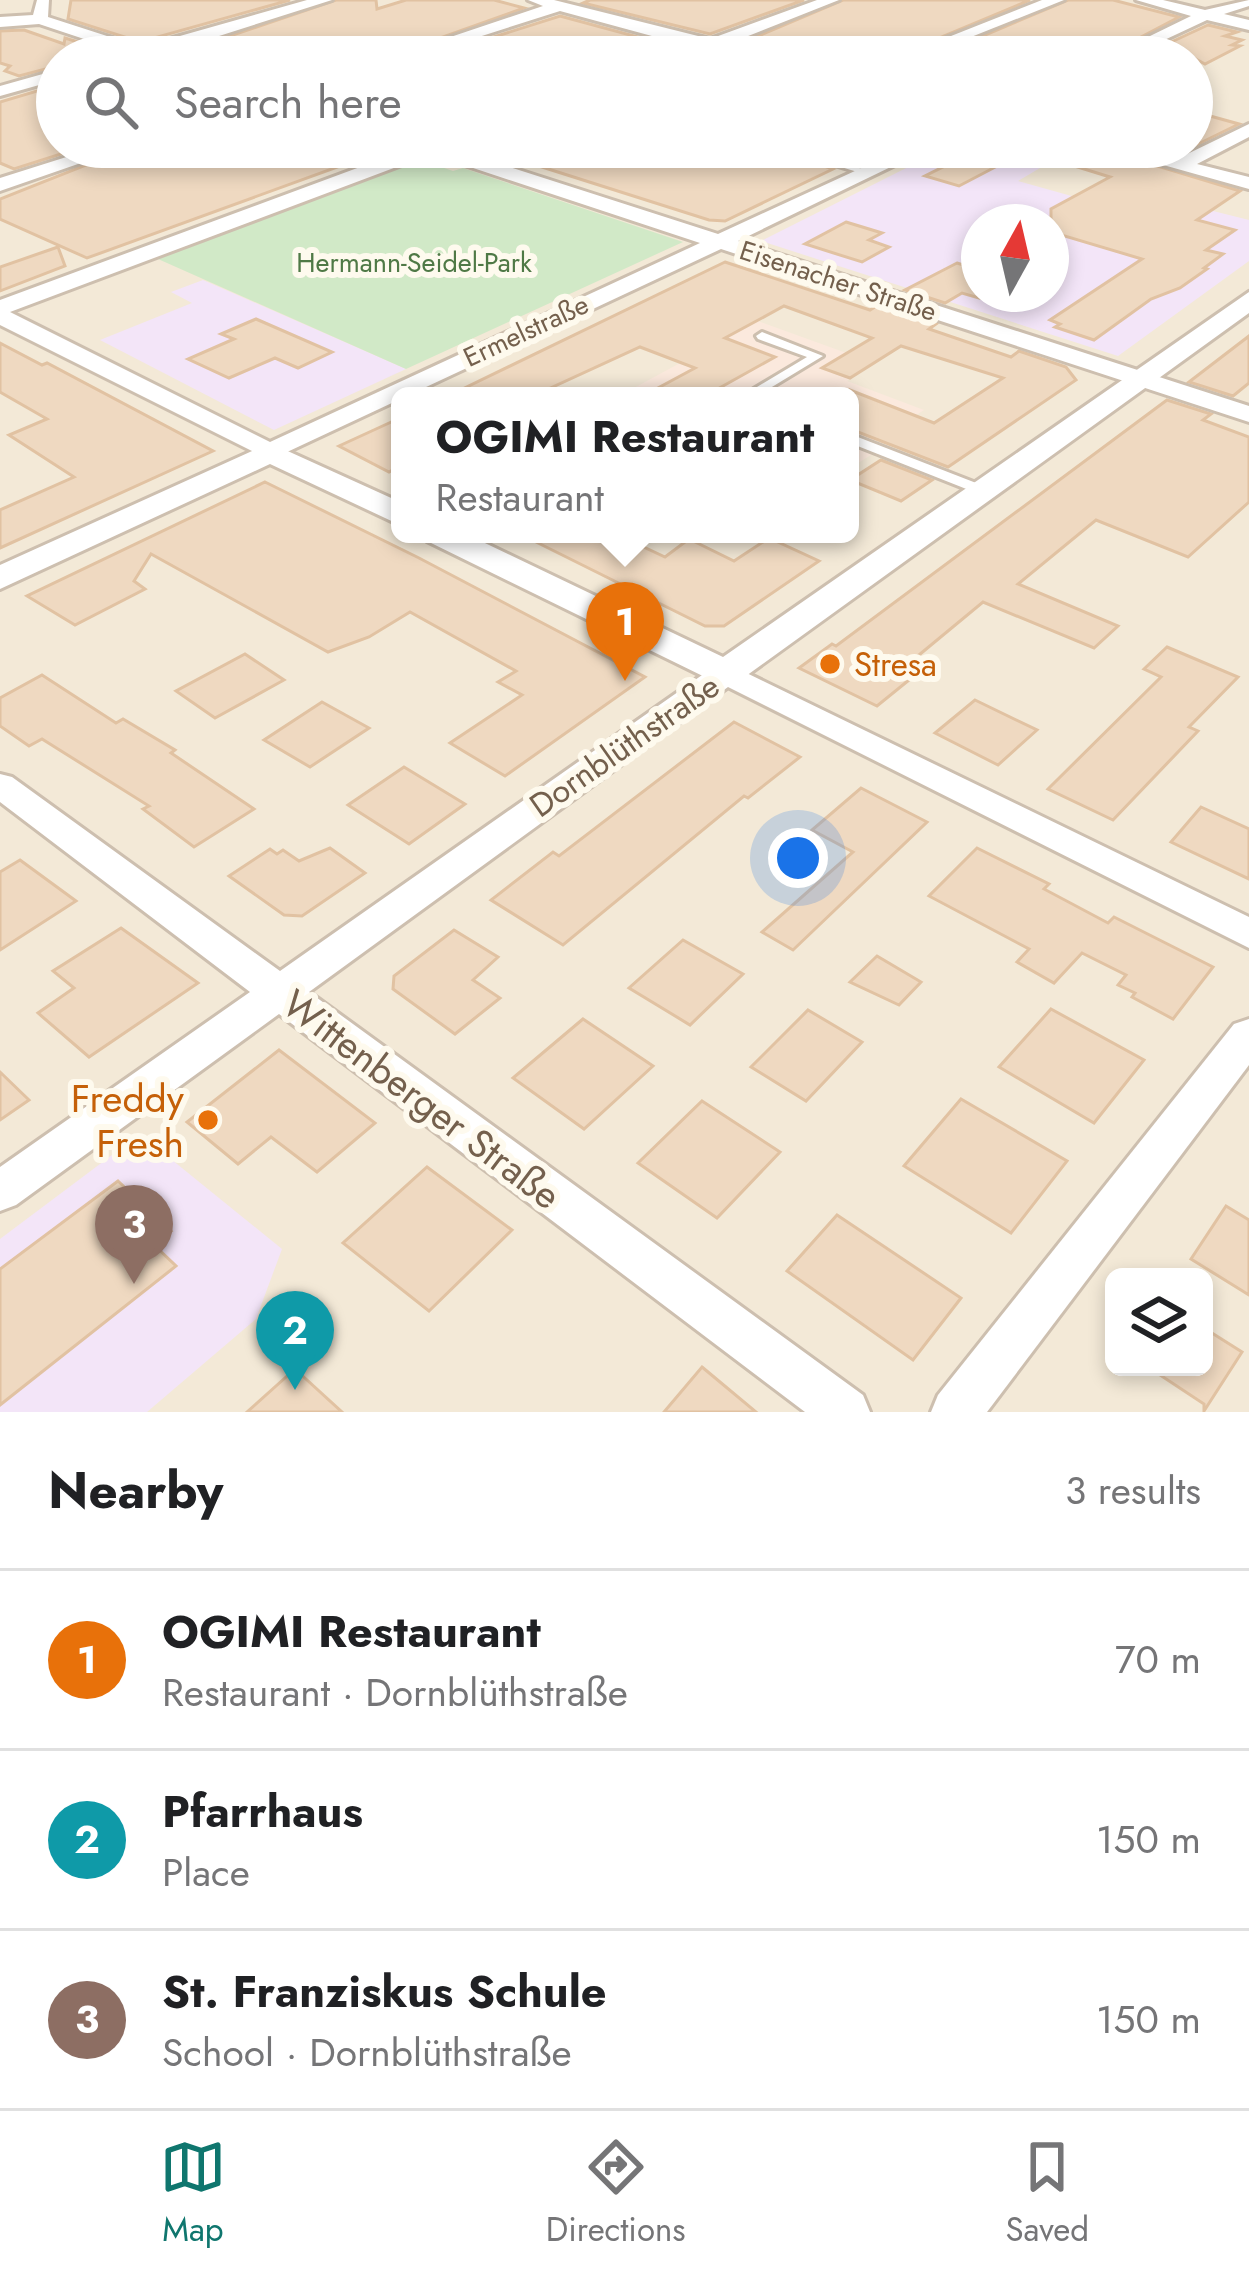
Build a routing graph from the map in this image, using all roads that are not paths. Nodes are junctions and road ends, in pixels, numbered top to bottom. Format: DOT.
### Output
graph roads {
  1 [pos="43,0"];
  2 [pos="324,0"];
  3 [pos="536,0"];
  4 [pos="831,0"];
  5 [pos="1056,0"];
  6 [pos="1144,0"];
  7 [pos="1249,1"];
  8 [pos="560,6"];
  9 [pos="1204,15"];
  10 [pos="40,19"];
  11 [pos="0,22"];
  12 [pos="1249,26"];
  13 [pos="87,36"];
  14 [pos="204,36"];
  15 [pos="465,36"];
  16 [pos="675,36"];
  17 [pos="734,36"];
  18 [pos="961,36"];
  19 [pos="1160,36"];
  20 [pos="36,81"];
  21 [pos="0,91"];
  22 [pos="1249,130"];
  23 [pos="1213,148"];
  24 [pos="51,168"];
  25 [pos="375,168"];
  26 [pos="493,168"];
  27 [pos="853,168"];
  28 [pos="876,168"];
  29 [pos="1192,168"];
  30 [pos="867,172"];
  31 [pos="1249,183"];
  32 [pos="0,184"];
  33 [pos="716,242"];
  34 [pos="1249,300"];
  35 [pos="0,312"];
  36 [pos="762,336"];
  37 [pos="1140,378"];
  38 [pos="408,387"];
  39 [pos="764,387"];
  40 [pos="391,395"];
  41 [pos="1249,414"];
  42 [pos="859,442"];
  43 [pos="270,452"];
  44 [pos="984,491"];
  45 [pos="391,511"];
  46 [pos="458,543"];
  47 [pos="0,578"];
  48 [pos="725,673"];
  49 [pos="0,785"];
  50 [pos="1249,934"];
  51 [pos="276,990"];
  52 [pos="1249,1035"];
  53 [pos="0,1192"];
  54 [pos="845,1412"];
  55 [pos="956,1412"];
  1 -- 10 [label="street"];
  2 -- 14 [label="street"];
  3 -- 8 [label="street"];
  4 -- 17 [label="street"];
  5 -- 18 [label="street"];
  6 -- 9 [label="street"];
  7 -- 9 [label="street"];
  8 -- 15 [label="street"];
  8 -- 16 [label="street"];
  9 -- 12 [label="street"];
  9 -- 19 [label="street"];
  10 -- 11 [label="street"];
  10 -- 13 [label="street"];
  20 -- 21 [label="street"];
  22 -- 23 [label="street"];
  24 -- 32 [label="street"];
  25 -- 35 [label="street"];
  26 -- 33 [label="street, Eisenacher Straße"];
  27 -- 30 [label="lane"];
  28 -- 30 [label="street, Ermelstraße"];
  29 -- 31 [label="street"];
  30 -- 33 [label="street, Ermelstraße"];
  33 -- 37 [label="street, Eisenacher Straße"];
  33 -- 38 [label="street, Ermelstraße"];
  34 -- 37 [label="street, Dornblüthstraße"];
  35 -- 43 [label="street"];
  36 -- 39 [label="lane"];
  37 -- 41 [label="street, Eisenacher Straße"];
  37 -- 44 [label="street, Dornblüthstraße"];
  40 -- 43 [label="street, Ermelstraße"];
  42 -- 44 [label="lane"];
  43 -- 45 [label="street"];
  43 -- 47 [label="street, Ermelstraße"];
  44 -- 48 [label="street, Dornblüthstraße"];
  46 -- 48 [label="street"];
  48 -- 50 [label="street"];
  48 -- 51 [label="street, Dornblüthstraße"];
  49 -- 51 [label="street, Wittenberger Straße"];
  51 -- 53 [label="street, Dornblüthstraße"];
  51 -- 54 [label="street, Wittenberger Straße"];
  52 -- 55 [label="street"];
}
